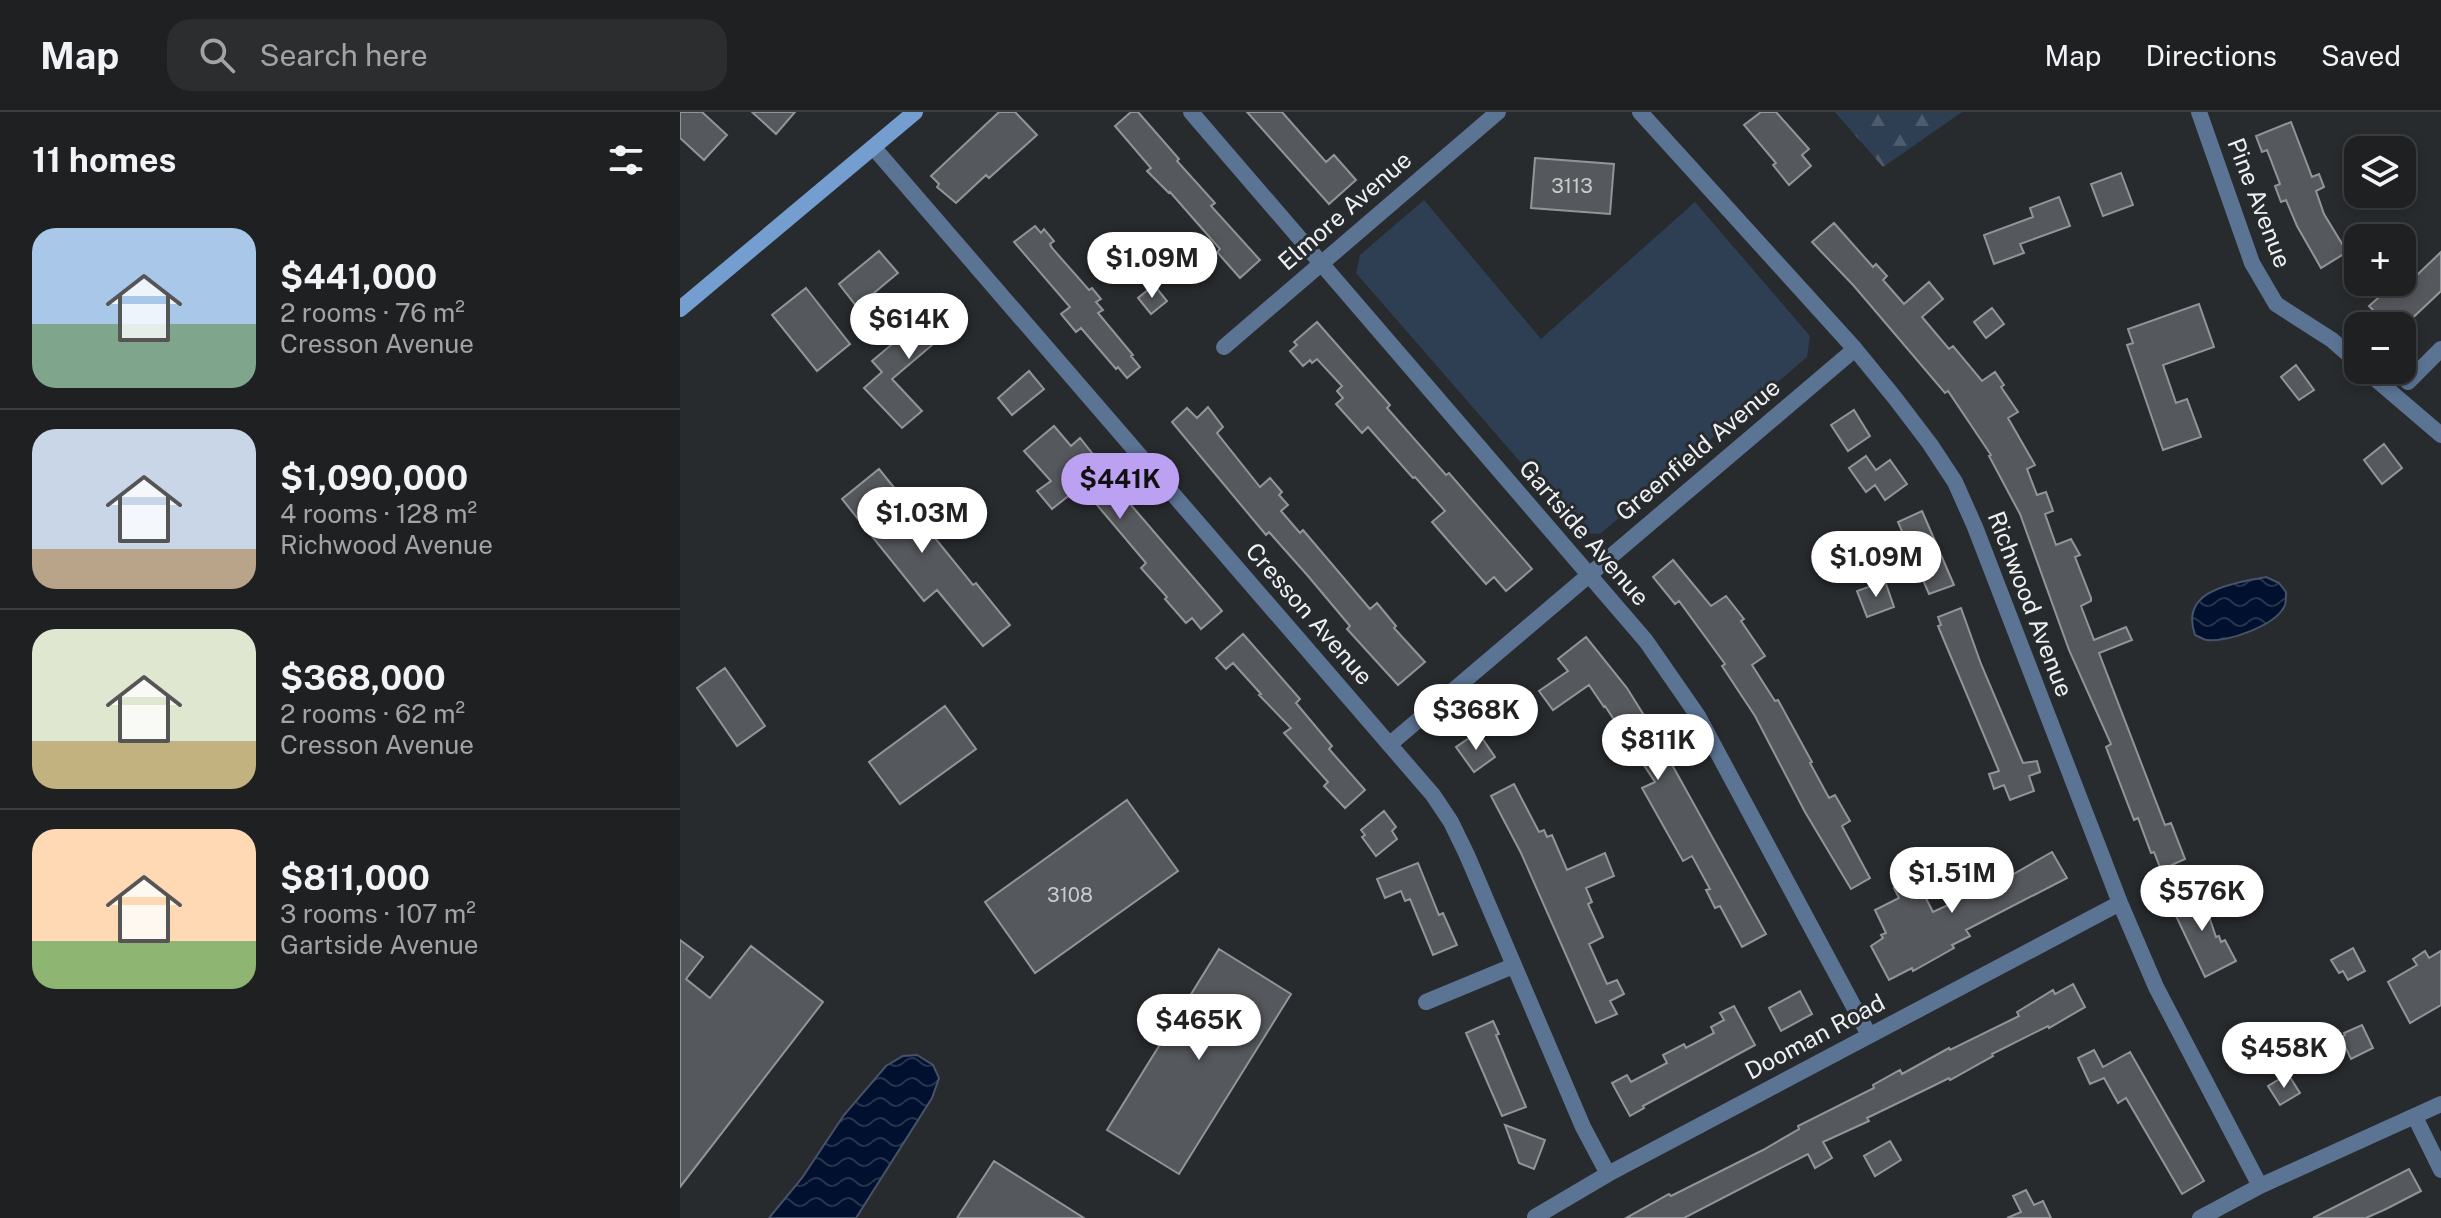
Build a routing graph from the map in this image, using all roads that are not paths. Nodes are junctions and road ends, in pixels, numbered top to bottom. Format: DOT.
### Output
graph roads {
  1 [pos="915,112"];
  2 [pos="1191,112"];
  3 [pos="1498,112"];
  4 [pos="1640,112"];
  5 [pos="2199,112"];
  6 [pos="874,148"];
  7 [pos="1321,264"];
  8 [pos="680,309"];
  9 [pos="1224,347"];
  10 [pos="1855,349"];
  11 [pos="2441,349"];
  12 [pos="2344,351"];
  13 [pos="2416,374"];
  14 [pos="2381,384"];
  15 [pos="2441,435"];
  16 [pos="1588,575"];
  17 [pos="1390,744"];
  18 [pos="2120,903"];
  19 [pos="1513,966"];
  20 [pos="1426,1002"];
  21 [pos="1869,1035"];
  22 [pos="2441,1104"];
  23 [pos="2415,1117"];
  24 [pos="2441,1170"];
  25 [pos="1608,1174"];
  26 [pos="2260,1186"];
  27 [pos="1535,1217"];
  28 [pos="2200,1218"];
  1 -- 6 [label="main road"];
  2 -- 7 [label="street, Gartside Avenue"];
  3 -- 7 [label="street, Elmore Avenue"];
  4 -- 10 [label="street, Richwood Avenue"];
  5 -- 12 [label="street, Pine Avenue"];
  6 -- 8 [label="main road"];
  6 -- 17 [label="street, Cresson Avenue"];
  7 -- 9 [label="street, Elmore Avenue"];
  7 -- 16 [label="street, Gartside Avenue"];
  10 -- 16 [label="street, Greenfield Avenue"];
  10 -- 18 [label="street, Richwood Avenue"];
  11 -- 13 [label="street"];
  14 -- 15 [label="street"];
  16 -- 17 [label="street, Greenfield Avenue"];
  16 -- 21 [label="street, Gartside Avenue"];
  17 -- 19 [label="street, Cresson Avenue"];
  18 -- 21 [label="street, Dooman Road"];
  18 -- 26 [label="street, Richwood Avenue"];
  19 -- 20 [label="street"];
  19 -- 25 [label="street, Cresson Avenue"];
  21 -- 25 [label="street, Dooman Road"];
  22 -- 23 [label="street"];
  23 -- 24 [label="street"];
  23 -- 26 [label="street"];
  25 -- 27 [label="street, Dooman Road"];
  26 -- 28 [label="street"];
}
